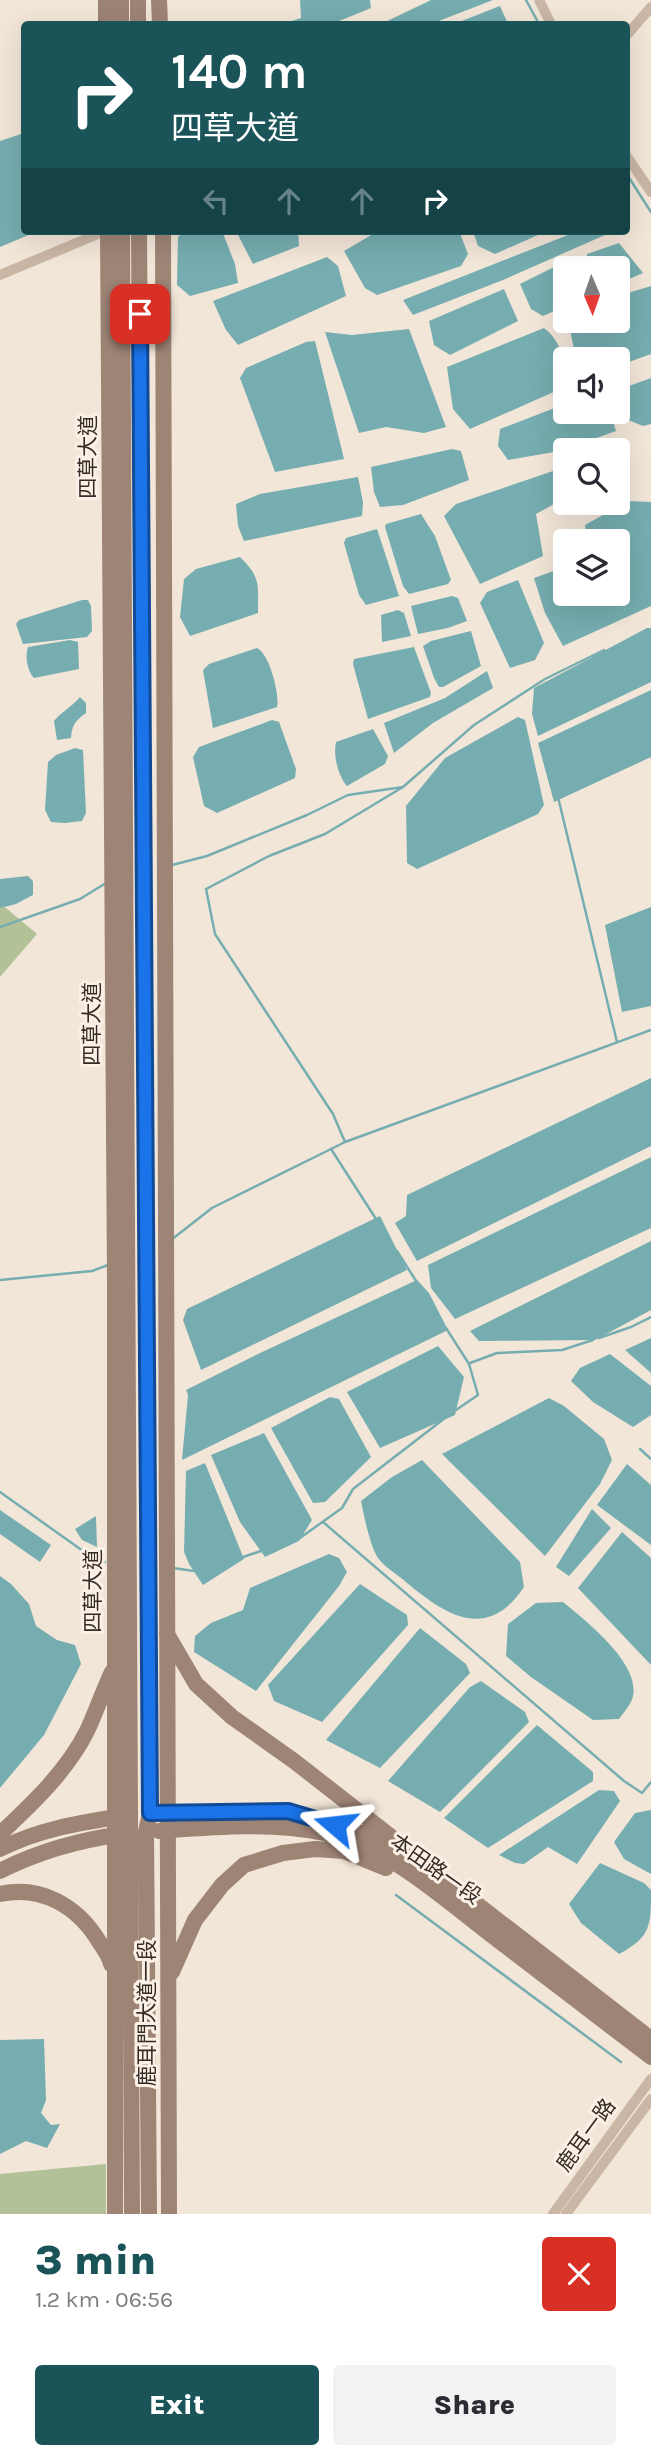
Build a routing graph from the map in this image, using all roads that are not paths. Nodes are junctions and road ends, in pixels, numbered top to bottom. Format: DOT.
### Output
graph roads {
  1 [pos="106,0"];
  2 [pos="121,0"];
  3 [pos="138,0"];
  4 [pos="159,0"];
  5 [pos="539,0"];
  6 [pos="651,8"];
  7 [pos="106,21"];
  8 [pos="121,21"];
  9 [pos="138,21"];
  10 [pos="160,21"];
  11 [pos="550,21"];
  12 [pos="630,32"];
  13 [pos="630,161"];
  14 [pos="651,192"];
  15 [pos="96,235"];
  16 [pos="106,235"];
  17 [pos="122,235"];
  18 [pos="139,235"];
  19 [pos="163,235"];
  20 [pos="0,275"];
  21 [pos="167,1634"];
  22 [pos="114,1666"];
  23 [pos="168,1812"];
  24 [pos="150,1813"];
  25 [pos="131,1815"];
  26 [pos="114,1818"];
  27 [pos="168,1830"];
  28 [pos="138,1832"];
  29 [pos="0,1834"];
  30 [pos="113,1835"];
  31 [pos="0,1849"];
  32 [pos="0,1871"];
  33 [pos="425,1874"];
  34 [pos="0,1894"];
  35 [pos="114,1976"];
  36 [pos="168,1981"];
  37 [pos="651,2039"];
  38 [pos="651,2057"];
  39 [pos="651,2079"];
  40 [pos="651,2099"];
  41 [pos="115,2214"];
  42 [pos="132,2214"];
  43 [pos="149,2214"];
  44 [pos="169,2214"];
  45 [pos="553,2214"];
  46 [pos="566,2214"];
  1 -- 7 [label="street"];
  2 -- 8 [label="street"];
  3 -- 9 [label="street"];
  4 -- 10 [label="street"];
  5 -- 11 [label="street"];
  6 -- 12 [label="street"];
  13 -- 14 [label="street"];
  15 -- 20 [label="street"];
  16 -- 22 [label="street, 四草大道"];
  17 -- 25 [label="street, 四草大道"];
  18 -- 24 [label="street"];
  19 -- 21 [label="street"];
  21 -- 23 [label="street"];
  21 -- 33 [label="street"];
  22 -- 26 [label="street, 四草大道"];
  22 -- 29 [label="street"];
  23 -- 24 [label="street, 本田路一段"];
  23 -- 27 [label="street, 鹿耳門大道一段"];
  23 -- 33 [label="street, 本田路一段"];
  24 -- 25 [label="street, 本田路一段"];
  24 -- 28 [label="street, 鹿耳門大道一段"];
  25 -- 26 [label="street, 本田路一段"];
  25 -- 28 [label="street, 鹿耳門大道一段"];
  26 -- 30 [label="street, 鹿耳門大道一段"];
  26 -- 31 [label="street, 本田路一段"];
  27 -- 28 [label="street, 本田路一段"];
  27 -- 33 [label="street, 本田路一段"];
  27 -- 36 [label="street, 鹿耳門大道一段"];
  28 -- 30 [label="street, 本田路一段"];
  28 -- 42 [label="street, 鹿耳門大道一段"];
  28 -- 43 [label="street, 鹿耳門大道一段"];
  30 -- 32 [label="street, 本田路一段"];
  30 -- 35 [label="street, 鹿耳門大道一段"];
  33 -- 36 [label="street"];
  33 -- 37 [label="street, 本田路一段"];
  33 -- 38 [label="street, 本田路一段"];
  34 -- 35 [label="street"];
  35 -- 41 [label="street, 鹿耳門大道一段"];
  36 -- 44 [label="street, 鹿耳門大道一段"];
  39 -- 45 [label="street, 鹿耳一路"];
  40 -- 46 [label="street, 鹿耳一路"];
}
